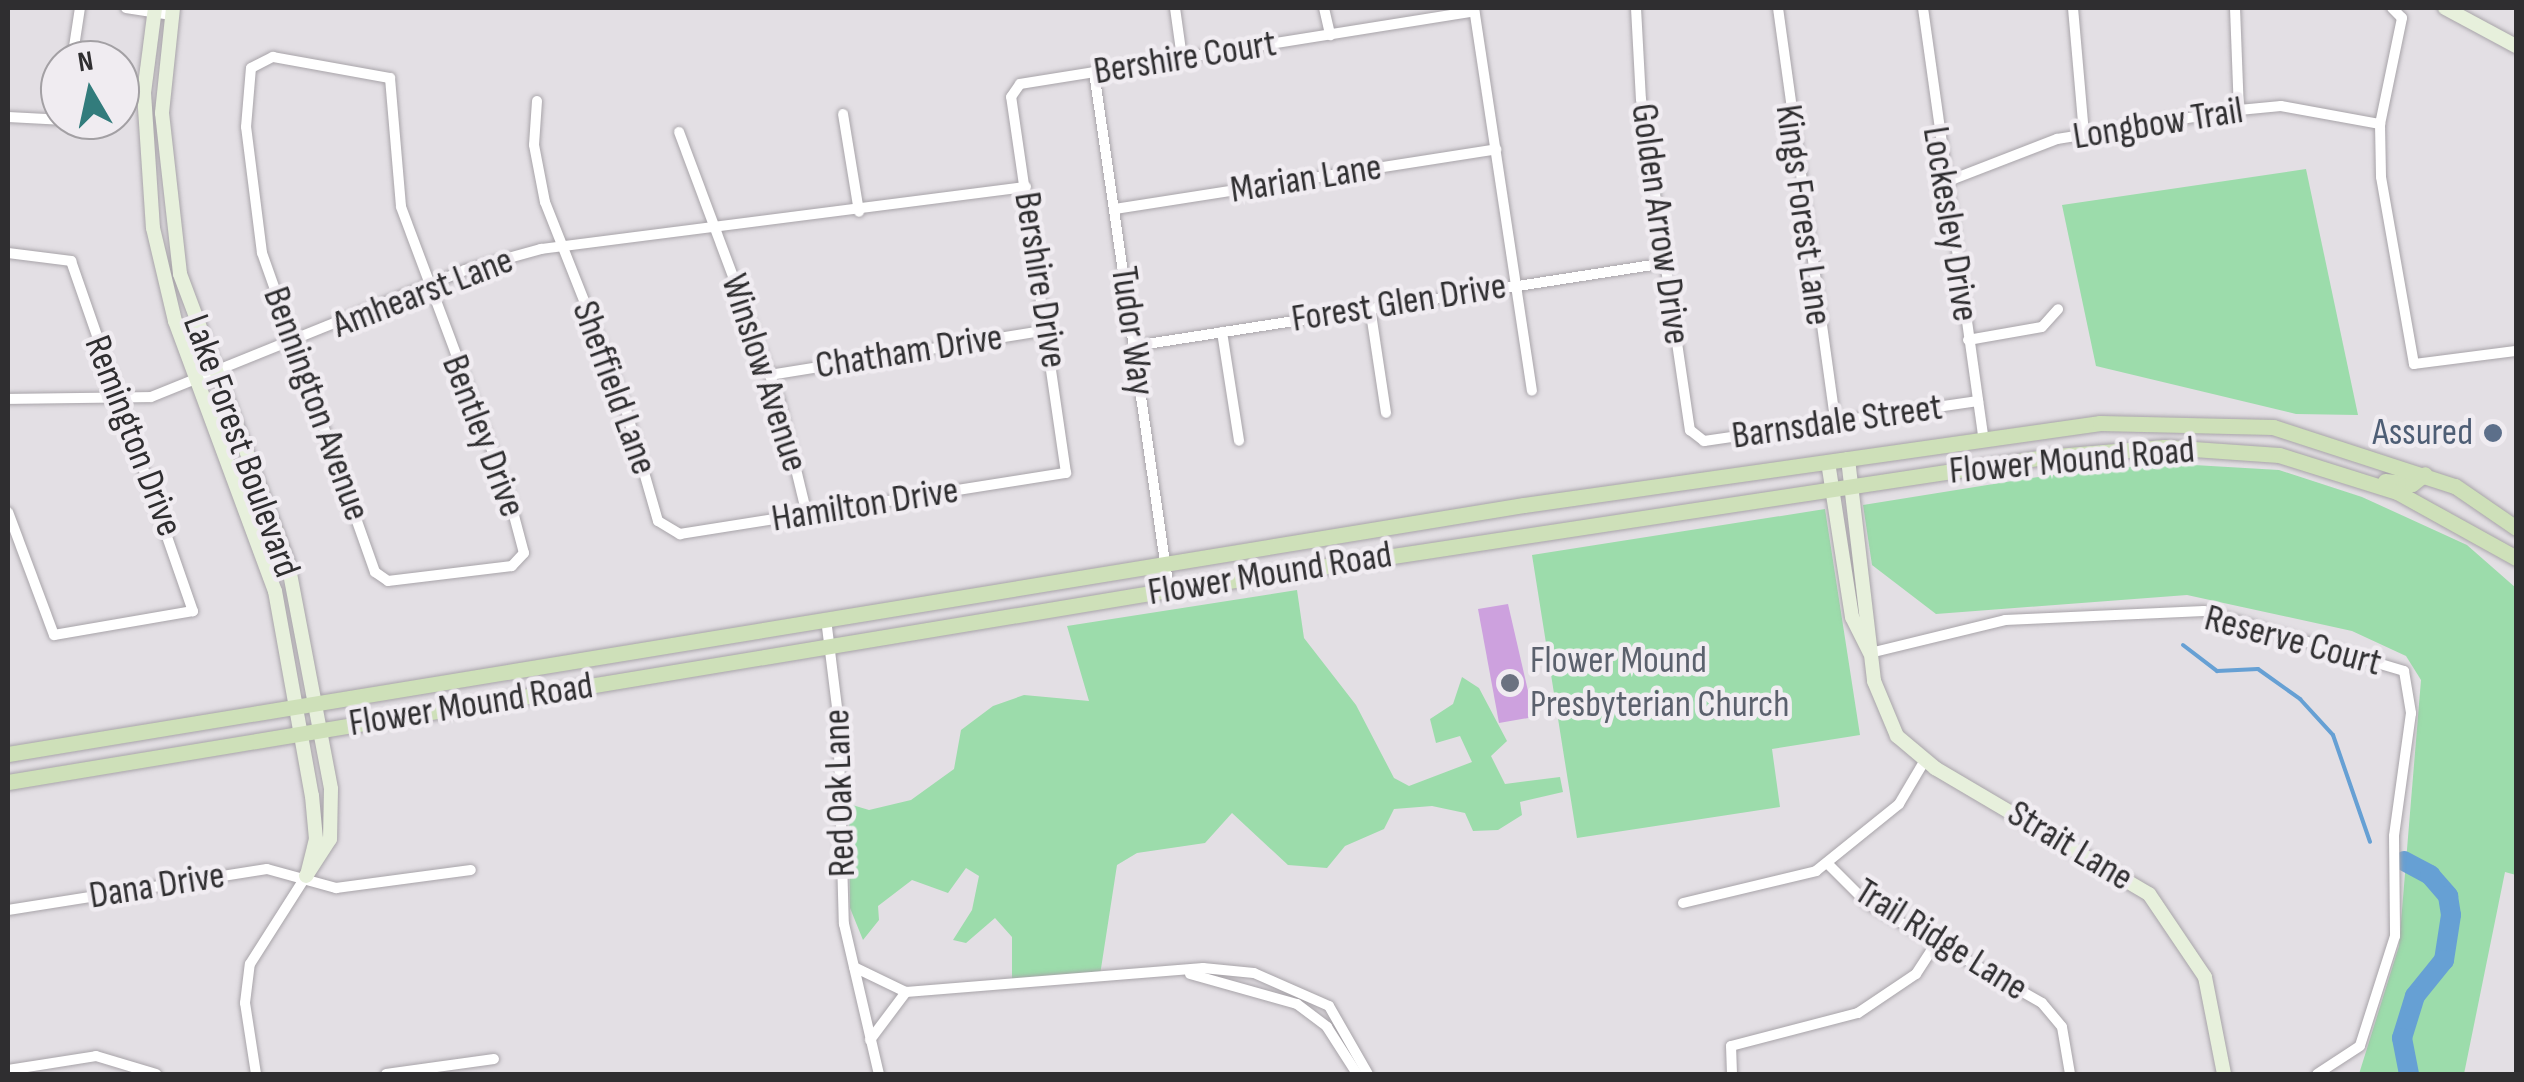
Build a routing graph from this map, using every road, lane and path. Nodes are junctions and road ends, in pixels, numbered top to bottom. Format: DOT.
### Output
graph roads {
  1 [pos="80,8"];
  2 [pos="126,8"];
  3 [pos="1175,8"];
  4 [pos="1324,8"];
  5 [pos="1636,8"];
  6 [pos="1778,8"];
  7 [pos="1923,8"];
  8 [pos="2073,8"];
  9 [pos="2234,8"];
  10 [pos="2445,8"];
  11 [pos="1474,9"];
  12 [pos="154,10"];
  13 [pos="2396,11"];
  14 [pos="172,12"];
  15 [pos="1330,35"];
  16 [pos="75,40"];
  17 [pos="2516,46"];
  18 [pos="1182,58"];
  19 [pos="1094,72"];
  20 [pos="390,78"];
  21 [pos="1016,89"];
  22 [pos="537,101"];
  23 [pos="2239,110"];
  24 [pos="843,114"];
  25 [pos="8,117"];
  26 [pos="40,119"];
  27 [pos="2380,124"];
  28 [pos="679,132"];
  29 [pos="2084,135"];
  30 [pos="1496,149"];
  31 [pos="1943,183"];
  32 [pos="1026,187"];
  33 [pos="1116,209"];
  34 [pos="859,212"];
  35 [pos="717,231"];
  36 [pos="562,245"];
  37 [pos="8,253"];
  38 [pos="1665,263"];
  39 [pos="1518,283"];
  40 [pos="426,285"];
  41 [pos="1370,307"];
  42 [pos="2058,308"];
  43 [pos="1048,330"];
  44 [pos="1222,332"];
  45 [pos="1968,340"];
  46 [pos="293,344"];
  47 [pos="1134,346"];
  48 [pos="2516,351"];
  49 [pos="215,374"];
  50 [pos="770,376"];
  51 [pos="198,380"];
  52 [pos="1532,391"];
  53 [pos="8,400"];
  54 [pos="1978,401"];
  55 [pos="116,403"];
  56 [pos="1386,413"];
  57 [pos="1834,421"];
  58 [pos="1697,437"];
  59 [pos="1984,440"];
  60 [pos="1239,441"];
  61 [pos="1848,459"];
  62 [pos="1828,462"];
  63 [pos="1066,473"];
  64 [pos="2425,474"];
  65 [pos="2356,476"];
  66 [pos="1852,485"];
  67 [pos="1832,488"];
  68 [pos="1524,505"];
  69 [pos="8,512"];
  70 [pos="807,516"];
  71 [pos="2516,528"];
  72 [pos="664,530"];
  73 [pos="1529,534"];
  74 [pos="2516,558"];
  75 [pos="1166,564"];
  76 [pos="376,572"];
  77 [pos="1169,590"];
  78 [pos="826,619"];
  79 [pos="830,646"];
  80 [pos="1870,653"];
  81 [pos="316,703"];
  82 [pos="297,706"];
  83 [pos="321,730"];
  84 [pos="302,733"];
  85 [pos="8,754"];
  86 [pos="1925,760"];
  87 [pos="8,782"];
  88 [pos="1827,863"];
  89 [pos="471,870"];
  90 [pos="306,876"];
  91 [pos="1682,903"];
  92 [pos="8,910"];
  93 [pos="1936,942"];
  94 [pos="854,966"];
  95 [pos="1190,974"];
  96 [pos="906,992"];
  97 [pos="870,1040"];
  98 [pos="494,1058"];
  99 [pos="72,1060"];
  100 [pos="8,1070"];
  101 [pos="74,1074"];
  102 [pos="156,1074"];
  103 [pos="256,1074"];
  104 [pos="386,1074"];
  105 [pos="879,1074"];
  106 [pos="1357,1074"];
  107 [pos="1368,1074"];
  108 [pos="1732,1074"];
  109 [pos="2070,1074"];
  110 [pos="2224,1074"];
  111 [pos="2318,1074"];
  1 -- 16 [label="street"];
  2 -- 12 [label="street"];
  3 -- 18 [label="street"];
  4 -- 15 [label="street"];
  5 -- 38 [label="street, Golden Arrow Drive"];
  6 -- 57 [label="street, Kings Forest Lane"];
  7 -- 31 [label="street, Lockesley Drive"];
  8 -- 29 [label="street"];
  9 -- 23 [label="street"];
  10 -- 17 [label="street"];
  11 -- 15 [label="street, Bershire Court"];
  11 -- 30 [label="street"];
  12 -- 14 [label="street"];
  12 -- 51 [label="street, Lake Forest Boulevard"];
  13 -- 27 [label="street"];
  14 -- 49 [label="street, Lake Forest Boulevard"];
  15 -- 18 [label="street, Bershire Court"];
  18 -- 19 [label="street, Bershire Court"];
  19 -- 21 [label="street, Bershire Court"];
  19 -- 33 [label="street, Tudor Way"];
  20 -- 40 [label="street, Bentley Drive"];
  20 -- 46 [label="street, Bennington Avenue"];
  21 -- 32 [label="street, Bershire Drive"];
  22 -- 36 [label="street, Sheffield Lane"];
  23 -- 27 [label="street, Longbow Trail"];
  23 -- 29 [label="street, Longbow Trail"];
  24 -- 34 [label="street"];
  25 -- 26 [label="street"];
  27 -- 48 [label="street"];
  28 -- 35 [label="street, Winslow Avenue"];
  29 -- 31 [label="street, Longbow Trail"];
  30 -- 33 [label="street, Marian Lane"];
  30 -- 39 [label="street"];
  31 -- 45 [label="street, Lockesley Drive"];
  32 -- 34 [label="street, Amhearst Lane"];
  32 -- 43 [label="street, Bershire Drive"];
  33 -- 47 [label="street, Tudor Way"];
  34 -- 35 [label="street, Amhearst Lane"];
  35 -- 36 [label="street, Amhearst Lane"];
  35 -- 50 [label="street, Winslow Avenue"];
  36 -- 40 [label="street, Amhearst Lane"];
  36 -- 72 [label="street, Sheffield Lane"];
  37 -- 55 [label="street, Remington Drive"];
  38 -- 39 [label="street, Forest Glen Drive"];
  38 -- 58 [label="street, Golden Arrow Drive"];
  39 -- 41 [label="street, Forest Glen Drive"];
  39 -- 52 [label="street"];
  40 -- 46 [label="street, Amhearst Lane"];
  40 -- 76 [label="street, Bentley Drive"];
  41 -- 44 [label="street, Forest Glen Drive"];
  41 -- 56 [label="street"];
  42 -- 45 [label="street"];
  43 -- 50 [label="street, Chatham Drive"];
  43 -- 63 [label="street, Bershire Drive"];
  44 -- 47 [label="street, Forest Glen Drive"];
  44 -- 60 [label="street"];
  45 -- 54 [label="street, Lockesley Drive"];
  46 -- 49 [label="street, Amhearst Lane"];
  46 -- 76 [label="street, Bennington Avenue"];
  47 -- 75 [label="street, Tudor Way"];
  49 -- 51 [label="street, Amhearst Lane"];
  49 -- 81 [label="street, Lake Forest Boulevard"];
  50 -- 70 [label="street, Winslow Avenue"];
  51 -- 55 [label="street, Amhearst Lane"];
  51 -- 82 [label="street, Lake Forest Boulevard"];
  53 -- 55 [label="street, Amhearst Lane"];
  54 -- 57 [label="street, Barnsdale Street"];
  54 -- 59 [label="street, Lockesley Drive"];
  55 -- 69 [label="street, Remington Drive"];
  57 -- 58 [label="street, Barnsdale Street"];
  59 -- 61 [label="main road, Flower Mound Road"];
  59 -- 64 [label="main road, Flower Mound Road"];
  61 -- 62 [label="main road, Flower Mound Road"];
  61 -- 66 [label="street, Strait Lane"];
  62 -- 67 [label="street, Strait Lane"];
  62 -- 68 [label="main road, Flower Mound Road"];
  63 -- 70 [label="street, Hamilton Drive"];
  64 -- 65 [label="main road"];
  64 -- 71 [label="main road, Flower Mound Road"];
  65 -- 66 [label="main road, Flower Mound Road"];
  65 -- 74 [label="main road, Flower Mound Road"];
  66 -- 67 [label="main road, Flower Mound Road"];
  66 -- 80 [label="street, Strait Lane"];
  67 -- 73 [label="main road, Flower Mound Road"];
  67 -- 80 [label="street, Strait Lane"];
  68 -- 73 [label="main road"];
  68 -- 75 [label="main road, Flower Mound Road"];
  70 -- 72 [label="street, Hamilton Drive"];
  73 -- 77 [label="main road, Flower Mound Road"];
  75 -- 77 [label="street, Tudor Way"];
  75 -- 78 [label="main road, Flower Mound Road"];
  77 -- 79 [label="main road, Flower Mound Road"];
  78 -- 79 [label="street, Red Oak Lane"];
  78 -- 81 [label="main road, Flower Mound Road"];
  79 -- 83 [label="main road, Flower Mound Road"];
  79 -- 94 [label="street, Red Oak Lane"];
  80 -- 86 [label="street, Strait Lane"];
  80 -- 111 [label="street, Reserve Court"];
  81 -- 82 [label="main road, Flower Mound Road"];
  81 -- 83 [label="street, Lake Forest Boulevard"];
  82 -- 84 [label="street, Lake Forest Boulevard"];
  82 -- 85 [label="main road, Flower Mound Road"];
  83 -- 84 [label="main road, Flower Mound Road"];
  83 -- 90 [label="street, Lake Forest Boulevard"];
  84 -- 87 [label="main road, Flower Mound Road"];
  84 -- 90 [label="street, Lake Forest Boulevard"];
  86 -- 88 [label="street"];
  86 -- 110 [label="street, Strait Lane"];
  88 -- 91 [label="street"];
  88 -- 93 [label="street, Trail Ridge Lane"];
  89 -- 90 [label="street, Dana Drive"];
  90 -- 92 [label="street, Dana Drive"];
  90 -- 103 [label="street, Lake Forest Boulevard"];
  93 -- 108 [label="street"];
  93 -- 109 [label="street, Trail Ridge Lane"];
  94 -- 96 [label="street"];
  94 -- 97 [label="street, Red Oak Lane"];
  95 -- 96 [label="street"];
  95 -- 106 [label="street"];
  95 -- 107 [label="street"];
  96 -- 97 [label="street"];
  97 -- 105 [label="street, Red Oak Lane"];
  98 -- 104 [label="street"];
  99 -- 100 [label="street"];
  99 -- 101 [label="street"];
  99 -- 102 [label="street"];
}
